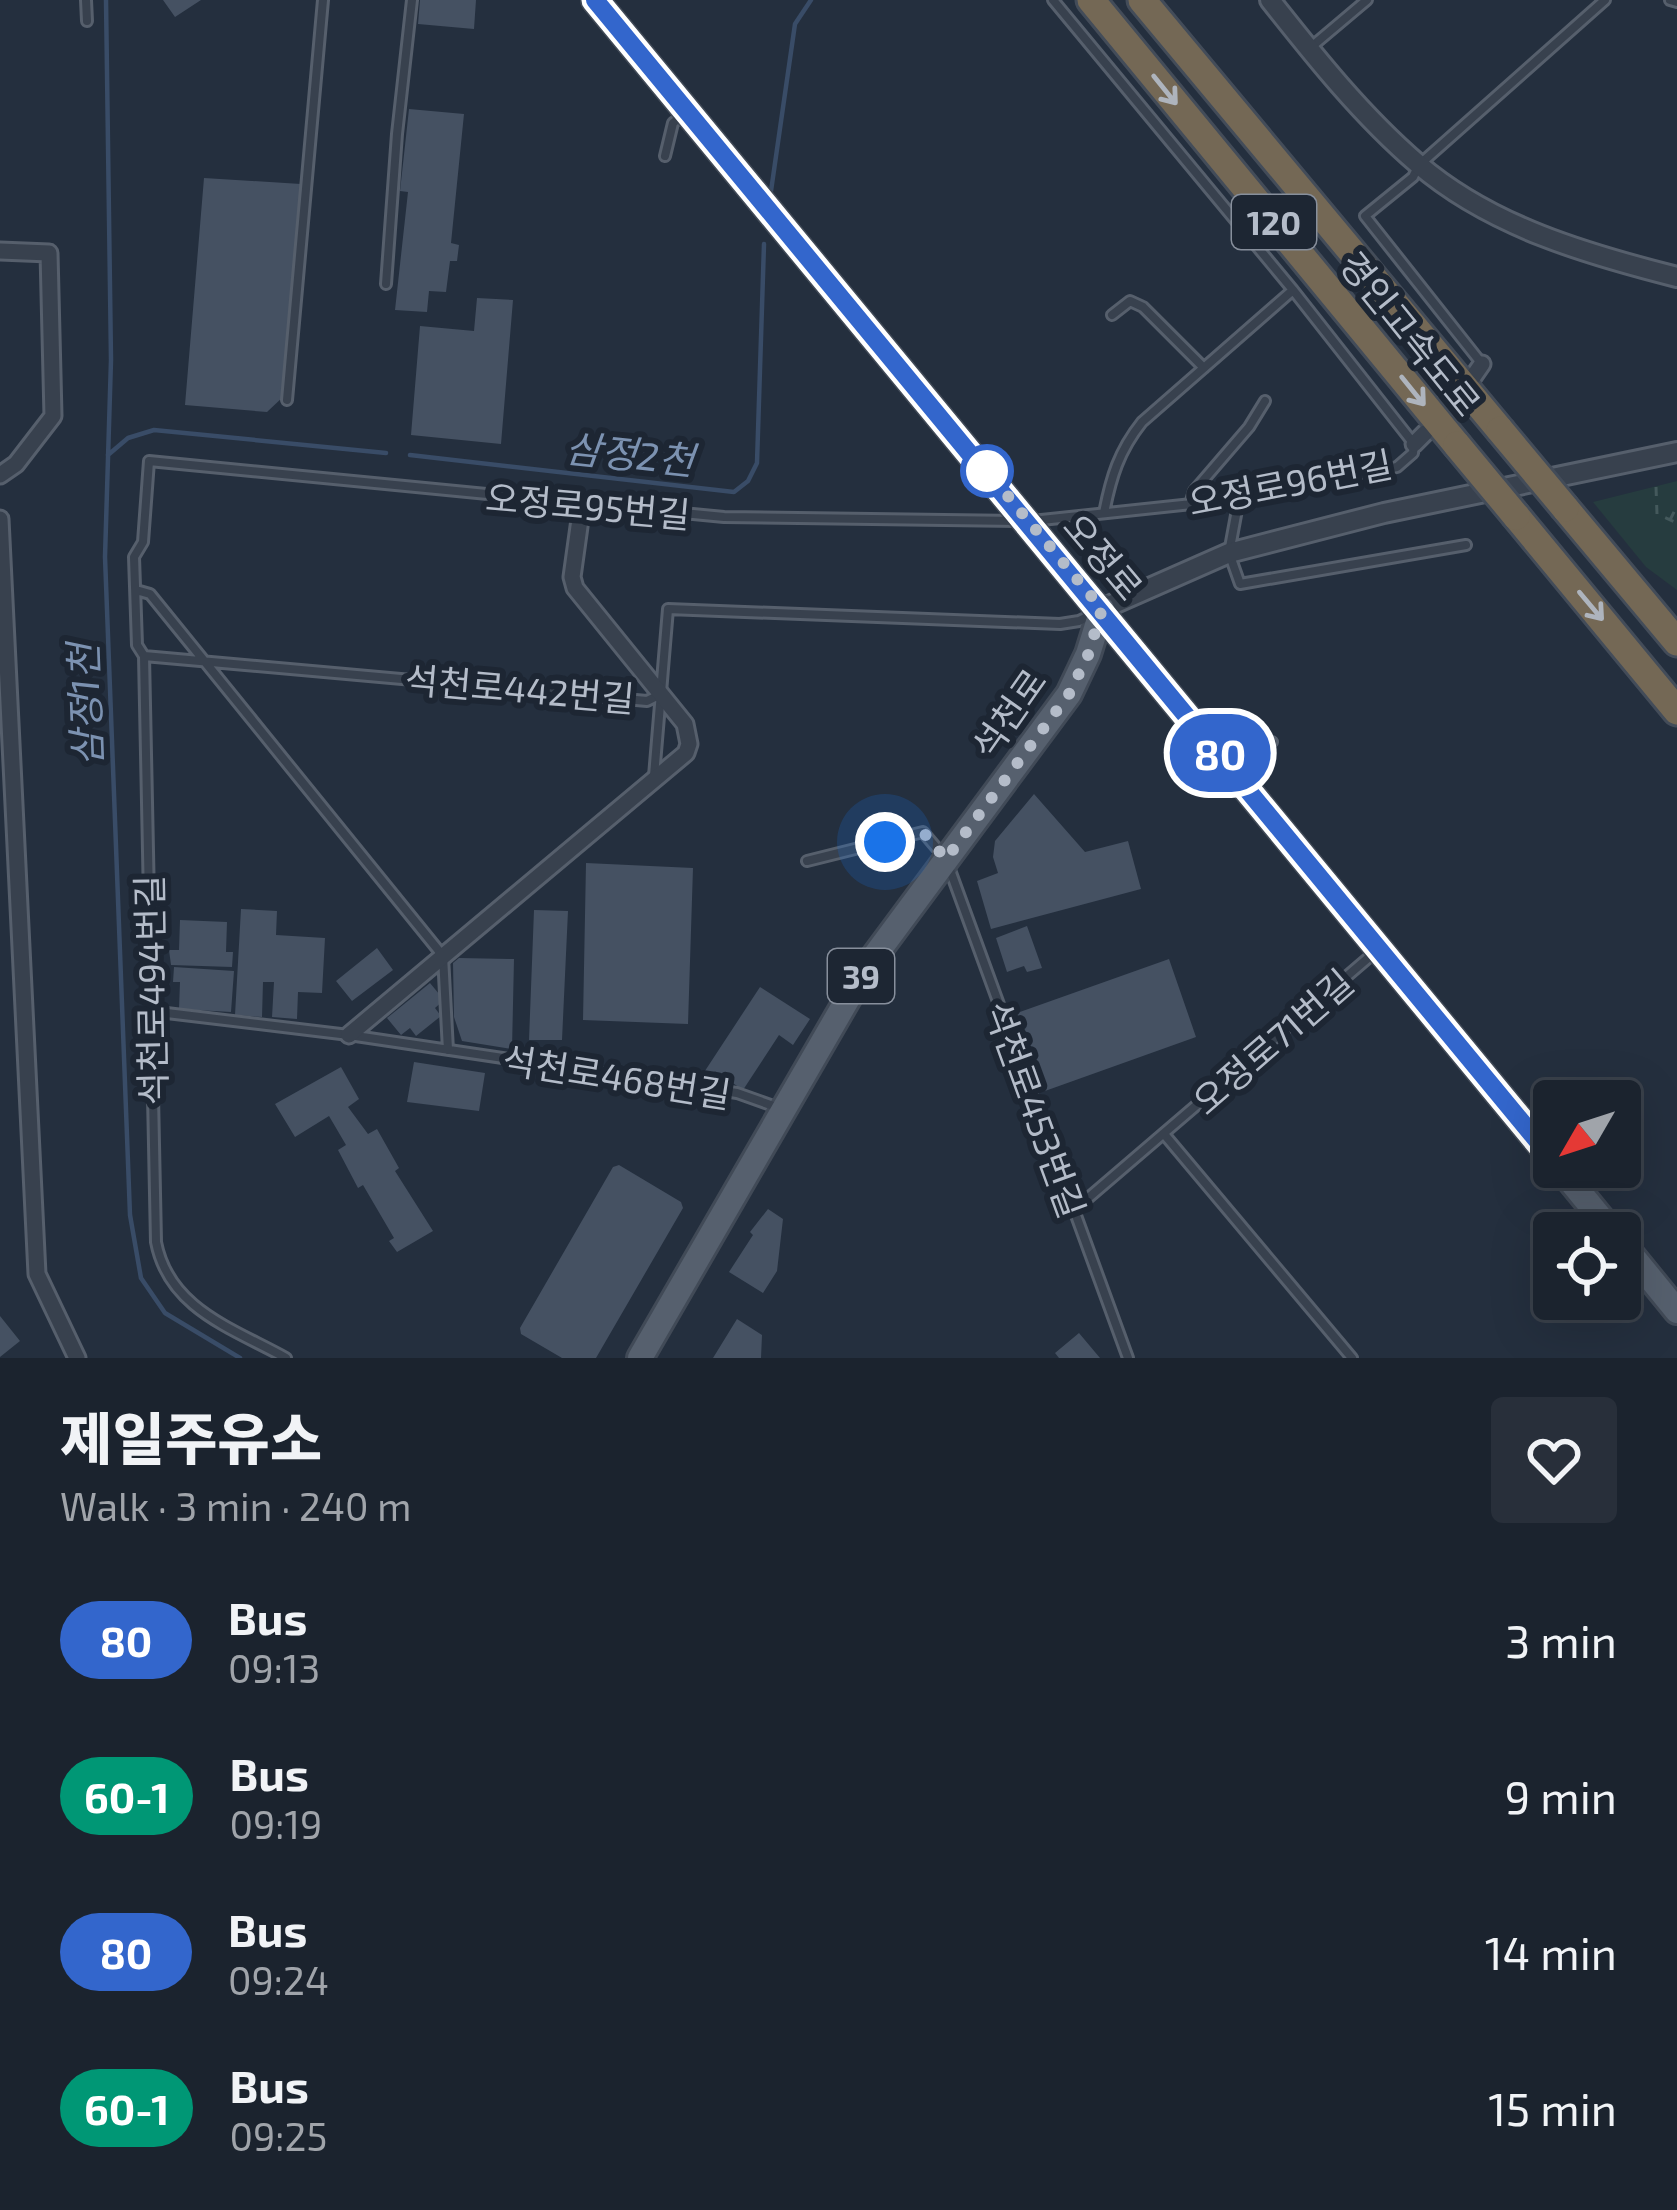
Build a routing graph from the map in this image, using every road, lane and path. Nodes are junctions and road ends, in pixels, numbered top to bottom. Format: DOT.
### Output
graph roads {
  1 [pos="86,0"];
  2 [pos="323,0"];
  3 [pos="412,0"];
  4 [pos="595,0"];
  5 [pos="1053,0"];
  6 [pos="1090,0"];
  7 [pos="1142,0"];
  8 [pos="1270,0"];
  9 [pos="1367,0"];
  10 [pos="1605,0"];
  11 [pos="87,21"];
  12 [pos="1309,49"];
  13 [pos="687,111"];
  14 [pos="665,156"];
  15 [pos="1419,165"];
  16 [pos="0,251"];
  17 [pos="1677,277"];
  18 [pos="386,284"];
  19 [pos="1293,290"];
  20 [pos="1112,315"];
  21 [pos="1204,368"];
  22 [pos="1478,370"];
  23 [pos="287,400"];
  24 [pos="1265,401"];
  25 [pos="1677,452"];
  26 [pos="149,461"];
  27 [pos="0,475"];
  28 [pos="1656,488"];
  29 [pos="1239,499"];
  30 [pos="1190,504"];
  31 [pos="582,506"];
  32 [pos="1677,506"];
  33 [pos="1104,513"];
  34 [pos="0,520"];
  35 [pos="1029,521"];
  36 [pos="1670,522"];
  37 [pos="1677,523"];
  38 [pos="1466,545"];
  39 [pos="1229,553"];
  40 [pos="136,590"];
  41 [pos="1102,609"];
  42 [pos="1677,643"];
  43 [pos="144,656"];
  44 [pos="202,658"];
  45 [pos="661,694"];
  46 [pos="1677,711"];
  47 [pos="1272,742"];
  48 [pos="1236,773"];
  49 [pos="653,780"];
  50 [pos="946,859"];
  51 [pos="807,861"];
  52 [pos="1380,948"];
  53 [pos="443,956"];
  54 [pos="150,1011"];
  55 [pos="349,1035"];
  56 [pos="448,1050"];
  57 [pos="784,1109"];
  58 [pos="1164,1134"];
  59 [pos="1533,1135"];
  60 [pos="1576,1188"];
  61 [pos="1072,1211"];
  62 [pos="1596,1212"];
  63 [pos="1641,1267"];
  64 [pos="1677,1311"];
  65 [pos="76,1358"];
  66 [pos="286,1358"];
  67 [pos="640,1358"];
  68 [pos="1128,1358"];
  69 [pos="1352,1358"];
  1 -- 11 [label="lane"];
  2 -- 23 [label="lane"];
  3 -- 18 [label="lane"];
  4 -- 13 [label="main road, 오정로"];
  5 -- 19 [label="lane, 오정로96번길"];
  6 -- 46 [label="highway, 경인고속도로 / 120, one-way, bridge"];
  7 -- 42 [label="highway, 경인고속도로 / 120, bridge"];
  8 -- 12 [label="street"];
  9 -- 12 [label="lane"];
  10 -- 15 [label="lane"];
  12 -- 15 [label="street"];
  13 -- 14 [label="lane"];
  13 -- 35 [label="main road, 오정로"];
  15 -- 17 [label="street"];
  15 -- 22 [label="lane"];
  16 -- 27 [label="street"];
  19 -- 21 [label="lane"];
  19 -- 29 [label="lane, 오정로96번길"];
  20 -- 21 [label="lane"];
  21 -- 33 [label="lane"];
  24 -- 30 [label="lane"];
  25 -- 39 [label="street"];
  26 -- 31 [label="lane, 오정로95번길"];
  26 -- 40 [label="lane, 석천로494번길"];
  28 -- 36 [label="path"];
  29 -- 30 [label="lane, 오정로96번길"];
  29 -- 39 [label="lane"];
  30 -- 33 [label="lane, 오정로96번길"];
  31 -- 35 [label="lane, 오정로95번길"];
  31 -- 45 [label="street"];
  32 -- 36 [label="path"];
  33 -- 35 [label="lane, 오정로96번길"];
  34 -- 65 [label="street"];
  35 -- 41 [label="main road, 오정로"];
  36 -- 37 [label="path"];
  38 -- 39 [label="lane"];
  39 -- 41 [label="street"];
  40 -- 43 [label="lane, 석천로494번길"];
  40 -- 44 [label="lane"];
  41 -- 45 [label="lane, 석천로442번길"];
  41 -- 48 [label="main road, 오정로"];
  41 -- 50 [label="main road, 석천로 / 39"];
  43 -- 44 [label="lane, 석천로442번길"];
  43 -- 54 [label="lane, 석천로494번길"];
  44 -- 45 [label="lane, 석천로442번길"];
  44 -- 53 [label="lane"];
  45 -- 49 [label="lane"];
  45 -- 49 [label="street"];
  47 -- 48 [label="lane"];
  48 -- 52 [label="main road, 오정로"];
  49 -- 53 [label="street"];
  50 -- 51 [label="lane"];
  50 -- 57 [label="main road, 석천로 / 39"];
  50 -- 61 [label="lane, 석천로453번길"];
  52 -- 58 [label="lane, 오정로71번길"];
  52 -- 59 [label="main road, 오정로"];
  53 -- 55 [label="street"];
  53 -- 56 [label="lane"];
  54 -- 55 [label="lane, 석천로468번길"];
  54 -- 66 [label="lane, 석천로494번길"];
  55 -- 56 [label="lane, 석천로468번길"];
  56 -- 57 [label="lane, 석천로468번길"];
  57 -- 67 [label="main road, 석천로 / 39"];
  58 -- 61 [label="lane, 오정로71번길"];
  58 -- 69 [label="lane, 오정로71번길"];
  60 -- 62 [label="main road, 오정로"];
  61 -- 68 [label="lane, 석천로453번길"];
  63 -- 64 [label="main road"];
}
